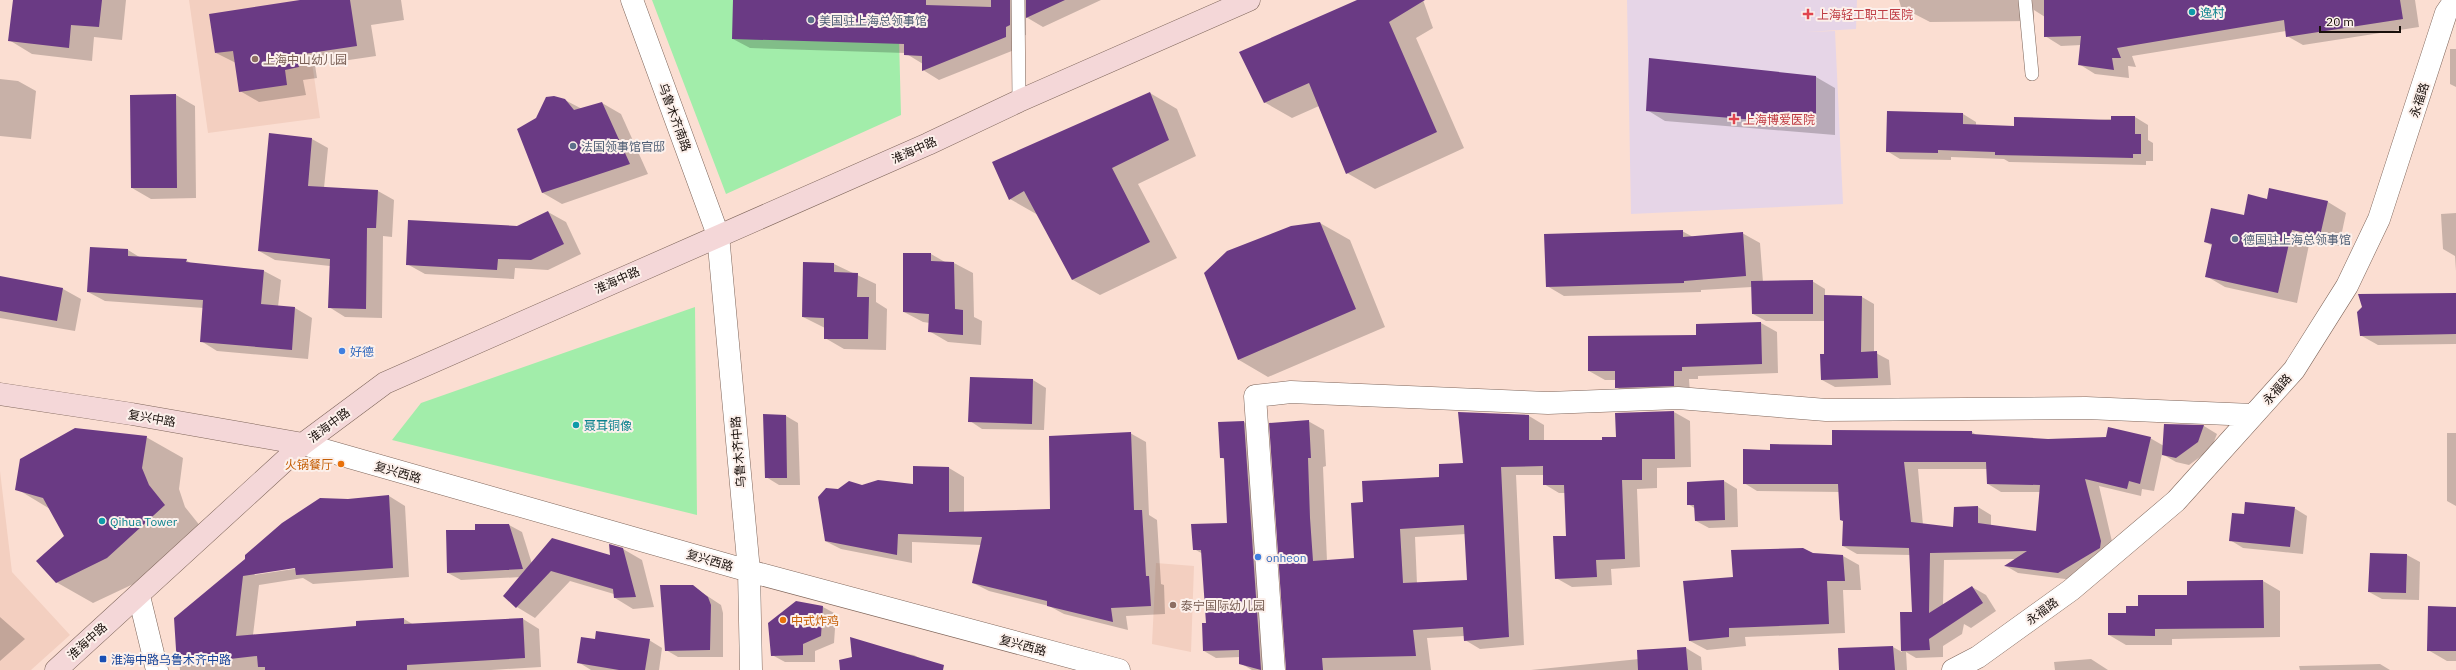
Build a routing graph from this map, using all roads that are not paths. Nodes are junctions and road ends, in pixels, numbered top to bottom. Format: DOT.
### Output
graph roads {
  1 [pos="632,0"];
  2 [pos="1018,0"];
  3 [pos="1249,0"];
  4 [pos="2025,0"];
  5 [pos="2455,0"];
  6 [pos="2032,74"];
  7 [pos="1019,101"];
  8 [pos="718,234"];
  9 [pos="0,394"];
  10 [pos="2253,415"];
  11 [pos="303,444"];
  12 [pos="749,571"];
  13 [pos="139,596"];
  14 [pos="56,670"];
  15 [pos="156,670"];
  16 [pos="751,670"];
  17 [pos="1119,670"];
  18 [pos="1274,670"];
  19 [pos="1953,670"];
  1 -- 8 [label="street, 乌鲁木齐南路"];
  2 -- 7 [label="lane"];
  3 -- 7 [label="main road, 淮海中路"];
  4 -- 6 [label="lane"];
  5 -- 10 [label="street, 永福路"];
  7 -- 8 [label="main road, 淮海中路"];
  8 -- 11 [label="main road, 淮海中路"];
  8 -- 12 [label="street, 乌鲁木齐中路"];
  9 -- 11 [label="main road, 复兴中路"];
  10 -- 18 [label="street"];
  10 -- 19 [label="street, 永福路"];
  11 -- 12 [label="street, 复兴西路"];
  11 -- 13 [label="main road, 淮海中路"];
  12 -- 16 [label="street, 乌鲁木齐中路"];
  12 -- 17 [label="street, 复兴西路"];
  13 -- 14 [label="main road, 淮海中路"];
  13 -- 15 [label="street"];
}
